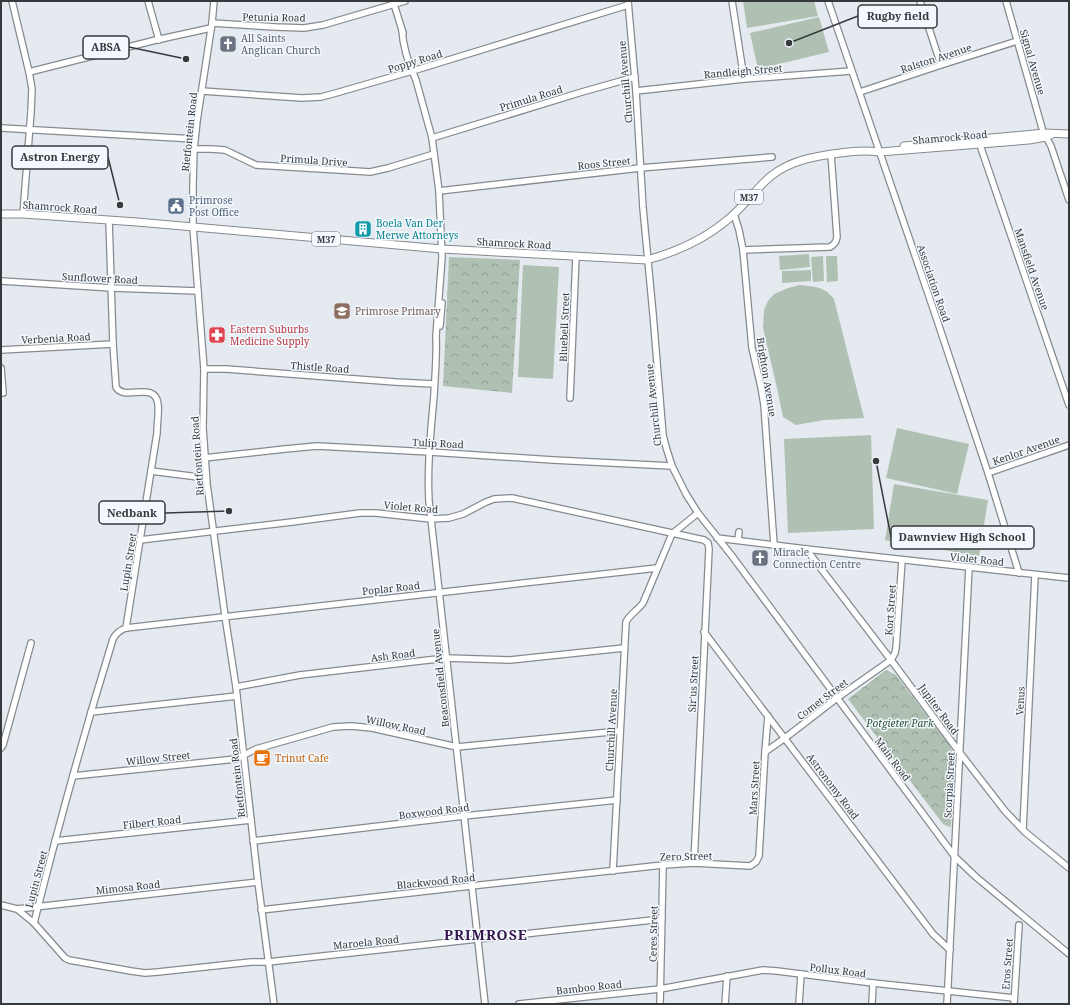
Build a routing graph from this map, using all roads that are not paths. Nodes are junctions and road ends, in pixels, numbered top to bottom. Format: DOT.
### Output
graph roads {
  1 [pos="12,1"];
  2 [pos="148,1"];
  3 [pos="214,1"];
  4 [pos="405,1"];
  5 [pos="732,1"];
  6 [pos="828,1"];
  7 [pos="920,1"];
  8 [pos="1006,1"];
  9 [pos="393,3"];
  10 [pos="628,3"];
  11 [pos="212,26"];
  12 [pos="159,40"];
  13 [pos="1017,41"];
  14 [pos="940,65"];
  15 [pos="851,70"];
  16 [pos="414,71"];
  17 [pos="29,72"];
  18 [pos="635,77"];
  19 [pos="744,79"];
  20 [pos="202,91"];
  21 [pos="636,91"];
  22 [pos="860,92"];
  23 [pos="1,128"];
  24 [pos="30,130"];
  25 [pos="1046,133"];
  26 [pos="1069,134"];
  27 [pos="432,138"];
  28 [pos="195,139"];
  29 [pos="980,142"];
  30 [pos="194,149"];
  31 [pos="877,150"];
  32 [pos="434,154"];
  33 [pos="831,154"];
  34 [pos="772,157"];
  35 [pos="640,168"];
  36 [pos="439,191"];
  37 [pos="1069,200"];
  38 [pos="1,213"];
  39 [pos="23,214"];
  40 [pos="734,214"];
  41 [pos="109,220"];
  42 [pos="193,227"];
  43 [pos="442,249"];
  44 [pos="743,250"];
  45 [pos="576,256"];
  46 [pos="647,260"];
  47 [pos="1,281"];
  48 [pos="112,288"];
  49 [pos="198,292"];
  50 [pos="113,344"];
  51 [pos="1,350"];
  52 [pos="1,368"];
  53 [pos="204,369"];
  54 [pos="434,384"];
  55 [pos="3,393"];
  56 [pos="570,398"];
  57 [pos="1069,405"];
  58 [pos="1069,445"];
  59 [pos="430,452"];
  60 [pos="204,458"];
  61 [pos="672,466"];
  62 [pos="151,471"];
  63 [pos="988,473"];
  64 [pos="206,478"];
  65 [pos="698,513"];
  66 [pos="431,518"];
  67 [pos="213,531"];
  68 [pos="739,532"];
  69 [pos="672,534"];
  70 [pos="717,538"];
  71 [pos="140,540"];
  72 [pos="738,540"];
  73 [pos="774,545"];
  74 [pos="806,549"];
  75 [pos="902,560"];
  76 [pos="969,567"];
  77 [pos="657,568"];
  78 [pos="1019,573"];
  79 [pos="1035,574"];
  80 [pos="1069,578"];
  81 [pos="440,592"];
  82 [pos="225,616"];
  83 [pos="126,628"];
  84 [pos="704,631"];
  85 [pos="31,643"];
  86 [pos="624,648"];
  87 [pos="446,658"];
  88 [pos="891,660"];
  89 [pos="236,687"];
  90 [pos="237,696"];
  91 [pos="837,698"];
  92 [pos="91,712"];
  93 [pos="768,716"];
  94 [pos="620,731"];
  95 [pos="785,738"];
  96 [pos="457,747"];
  97 [pos="1,748"];
  98 [pos="764,752"];
  99 [pos="960,753"];
  100 [pos="244,754"];
  101 [pos="73,776"];
  102 [pos="617,800"];
  103 [pos="464,816"];
  104 [pos="251,820"];
  105 [pos="1022,829"];
  106 [pos="55,841"];
  107 [pos="253,841"];
  108 [pos="955,857"];
  109 [pos="758,860"];
  110 [pos="694,863"];
  111 [pos="664,865"];
  112 [pos="1069,868"];
  113 [pos="613,871"];
  114 [pos="258,882"];
  115 [pos="471,886"];
  116 [pos="1,905"];
  117 [pos="38,906"];
  118 [pos="17,909"];
  119 [pos="262,910"];
  120 [pos="662,919"];
  121 [pos="34,923"];
  122 [pos="1019,925"];
  123 [pos="478,939"];
  124 [pos="950,950"];
  125 [pos="1069,954"];
  126 [pos="268,962"];
  127 [pos="801,974"];
  128 [pos="726,976"];
  129 [pos="873,983"];
  130 [pos="660,989"];
  131 [pos="947,991"];
  132 [pos="1014,1001"];
  133 [pos="274,1004"];
  134 [pos="485,1004"];
  135 [pos="519,1004"];
  136 [pos="660,1004"];
  137 [pos="725,1004"];
  138 [pos="799,1004"];
  139 [pos="872,1004"];
  140 [pos="947,1004"];
  1 -- 17 [label="street"];
  2 -- 12 [label="street"];
  3 -- 11 [label="street, Rietfontein Road"];
  4 -- 9 [label="street, Petunia Road"];
  5 -- 19 [label="street"];
  6 -- 15 [label="street, Association Road"];
  7 -- 14 [label="street"];
  8 -- 13 [label="street, Signal Avenue"];
  9 -- 11 [label="street, Petunia Road"];
  9 -- 16 [label="street, Beaconsfield Avenue"];
  10 -- 16 [label="street, Poppy Road"];
  10 -- 18 [label="street, Churchill Avenue"];
  11 -- 12 [label="street, Petunia Road"];
  11 -- 20 [label="street, Rietfontein Road"];
  12 -- 17 [label="street, Petunia Road"];
  13 -- 14 [label="street, Ralston Avenue"];
  13 -- 25 [label="street, Signal Avenue"];
  14 -- 22 [label="street, Ralston Avenue"];
  15 -- 19 [label="street, Randleigh Street"];
  15 -- 22 [label="street, Association Road"];
  16 -- 20 [label="street, Poppy Road"];
  16 -- 27 [label="street, Beaconsfield Avenue"];
  17 -- 24 [label="street"];
  18 -- 21 [label="street, Churchill Avenue"];
  18 -- 27 [label="street, Primula Road"];
  19 -- 21 [label="street, Randleigh Street"];
  20 -- 28 [label="street, Rietfontein Road"];
  21 -- 35 [label="street, Churchill Avenue"];
  22 -- 31 [label="street, Association Road"];
  23 -- 24 [label="street"];
  24 -- 28 [label="street"];
  24 -- 39 [label="street"];
  25 -- 26 [label="main road, M37"];
  25 -- 29 [label="main road, Shamrock Road / M37"];
  25 -- 37 [label="street, Signal Avenue"];
  27 -- 32 [label="street, Beaconsfield Avenue"];
  28 -- 30 [label="street, Rietfontein Road"];
  29 -- 31 [label="main road, Shamrock Road / M37"];
  29 -- 57 [label="street, Mansfield Avenue"];
  30 -- 32 [label="street, Primula Drive"];
  30 -- 42 [label="street, Rietfontein Road"];
  31 -- 33 [label="main road, Shamrock Road / M37"];
  31 -- 63 [label="street, Association Road"];
  32 -- 36 [label="street, Beaconsfield Avenue"];
  33 -- 40 [label="main road, Shamrock Road / M37"];
  33 -- 44 [label="street"];
  34 -- 35 [label="street, Roos Street"];
  35 -- 36 [label="street, Roos Street"];
  35 -- 46 [label="street, Churchill Avenue"];
  36 -- 43 [label="street, Beaconsfield Avenue"];
  38 -- 39 [label="main road, Shamrock Road / M37"];
  39 -- 41 [label="main road, Shamrock Road / M37"];
  40 -- 44 [label="street, Brighton Avenue"];
  40 -- 46 [label="main road, Shamrock Road / M37"];
  41 -- 42 [label="main road, Shamrock Road / M37"];
  41 -- 48 [label="street, Lupin Street"];
  42 -- 43 [label="main road, Shamrock Road / M37"];
  42 -- 49 [label="street, Rietfontein Road"];
  43 -- 45 [label="main road, Shamrock Road / M37"];
  43 -- 54 [label="street, Beaconsfield Avenue"];
  44 -- 73 [label="street, Brighton Avenue"];
  45 -- 46 [label="main road, Shamrock Road / M37"];
  45 -- 56 [label="street, Bluebell Street"];
  46 -- 61 [label="street, Churchill Avenue"];
  47 -- 48 [label="street, Sunflower Road"];
  48 -- 49 [label="street, Sunflower Road"];
  48 -- 50 [label="street, Lupin Street"];
  49 -- 53 [label="street, Rietfontein Road"];
  50 -- 51 [label="street, Verbenia Road"];
  50 -- 62 [label="street, Lupin Street"];
  52 -- 55 [label="street"];
  53 -- 54 [label="street, Thistle Road"];
  53 -- 60 [label="street, Rietfontein Road"];
  54 -- 59 [label="street, Beaconsfield Avenue"];
  58 -- 63 [label="street, Kenlor Avenue"];
  59 -- 60 [label="street, Tulip Road"];
  59 -- 61 [label="street, Tulip Road"];
  59 -- 66 [label="street, Beaconsfield Avenue"];
  60 -- 64 [label="street, Rietfontein Road"];
  61 -- 65 [label="street, Churchill Avenue"];
  62 -- 64 [label="street"];
  62 -- 71 [label="street, Lupin Street"];
  63 -- 78 [label="street, Association Road"];
  64 -- 67 [label="street, Rietfontein Road"];
  65 -- 69 [label="street, Churchill Avenue"];
  65 -- 70 [label="street, Main Road"];
  66 -- 67 [label="street, Violet Road"];
  66 -- 69 [label="street, Violet Road"];
  66 -- 81 [label="street, Beaconsfield Avenue"];
  67 -- 71 [label="street, Violet Road"];
  67 -- 82 [label="street, Rietfontein Road"];
  68 -- 72 [label="street"];
  69 -- 77 [label="street, Churchill Avenue"];
  69 -- 84 [label="street, Sir'us Street"];
  70 -- 72 [label="street, Violet Road"];
  70 -- 91 [label="street, Main Road"];
  71 -- 83 [label="street, Lupin Street"];
  72 -- 73 [label="street, Violet Road"];
  73 -- 74 [label="street, Violet Road"];
  74 -- 75 [label="street, Violet Road"];
  74 -- 88 [label="street, Jupiter Road"];
  75 -- 76 [label="street, Violet Road"];
  75 -- 88 [label="street, Kort Street"];
  76 -- 78 [label="street, Violet Road"];
  76 -- 99 [label="street, Scorpia Street"];
  77 -- 81 [label="street, Poplar Road"];
  77 -- 86 [label="street, Churchill Avenue"];
  78 -- 79 [label="street, Violet Road"];
  79 -- 80 [label="street, Violet Road"];
  79 -- 105 [label="street, Venus"];
  81 -- 82 [label="street, Poplar Road"];
  81 -- 87 [label="street, Beaconsfield Avenue"];
  82 -- 83 [label="street, Poplar Road"];
  82 -- 89 [label="street, Rietfontein Road"];
  83 -- 92 [label="street, Lupin Street"];
  84 -- 93 [label="street, Astronomy Road"];
  84 -- 110 [label="street, Sir'us Street"];
  85 -- 97 [label="street"];
  86 -- 87 [label="street, Ash Road"];
  86 -- 94 [label="street, Churchill Avenue"];
  87 -- 89 [label="street, Ash Road"];
  87 -- 96 [label="street, Beaconsfield Avenue"];
  88 -- 91 [label="street, Comet Street"];
  88 -- 99 [label="street, Jupiter Road"];
  89 -- 90 [label="street, Rietfontein Road"];
  90 -- 92 [label="street"];
  90 -- 100 [label="street, Rietfontein Road"];
  91 -- 95 [label="street, Comet Street"];
  91 -- 108 [label="street, Main Road"];
  92 -- 101 [label="street, Lupin Street"];
  93 -- 95 [label="street, Astronomy Road"];
  93 -- 98 [label="street, Mars Street"];
  94 -- 96 [label="street, Willow Road"];
  94 -- 102 [label="street, Churchill Avenue"];
  95 -- 98 [label="street, Comet Street"];
  95 -- 124 [label="street, Astronomy Road"];
  96 -- 100 [label="street, Willow Road"];
  96 -- 103 [label="street, Beaconsfield Avenue"];
  98 -- 109 [label="street, Mars Street"];
  99 -- 105 [label="street, Jupiter Road"];
  99 -- 108 [label="street, Scorpia Street"];
  100 -- 101 [label="street, Willow Street"];
  100 -- 104 [label="street, Rietfontein Road"];
  101 -- 106 [label="street, Lupin Street"];
  102 -- 103 [label="street, Boxwood Road"];
  102 -- 113 [label="street, Churchill Avenue"];
  103 -- 107 [label="street, Boxwood Road"];
  103 -- 115 [label="street, Beaconsfield Avenue"];
  104 -- 106 [label="street, Filbert Road"];
  104 -- 107 [label="street, Rietfontein Road"];
  105 -- 112 [label="street, Jupiter Road"];
  106 -- 117 [label="street, Lupin Street"];
  107 -- 114 [label="street, Rietfontein Road"];
  108 -- 124 [label="street, Scorpia Street"];
  108 -- 125 [label="street, Main Road"];
  109 -- 110 [label="street, Zero Street"];
  110 -- 111 [label="street, Zero Street"];
  111 -- 113 [label="street, Zero Street"];
  111 -- 120 [label="street, Ceres Street"];
  113 -- 115 [label="street, Blackwood Road"];
  114 -- 117 [label="street, Mimosa Road"];
  114 -- 119 [label="street, Rietfontein Road"];
  115 -- 119 [label="street, Blackwood Road"];
  115 -- 123 [label="street, Beaconsfield Avenue"];
  116 -- 118 [label="street, Mimosa Road"];
  117 -- 118 [label="street, Mimosa Road"];
  117 -- 121 [label="street, Lupin Street"];
  118 -- 121 [label="street"];
  119 -- 126 [label="street, Rietfontein Road"];
  120 -- 123 [label="street, Maroela Road"];
  120 -- 130 [label="street, Ceres Street"];
  121 -- 126 [label="street, Maroela Road"];
  122 -- 132 [label="street, Eros Street"];
  123 -- 126 [label="street, Maroela Road"];
  123 -- 134 [label="street, Beaconsfield Avenue"];
  124 -- 131 [label="street, Scorpia Street"];
  126 -- 133 [label="street, Rietfontein Road"];
  127 -- 128 [label="street, Pollux Road"];
  127 -- 129 [label="street, Pollux Road"];
  127 -- 138 [label="street"];
  128 -- 130 [label="street, Pollux Road"];
  128 -- 137 [label="street"];
  129 -- 131 [label="street, Pollux Road"];
  129 -- 139 [label="street"];
  130 -- 135 [label="street, Bamboo Road"];
  130 -- 136 [label="street, Ceres Street"];
  131 -- 132 [label="street, Pollux Road"];
  131 -- 140 [label="street, Scorpia Street"];
}
